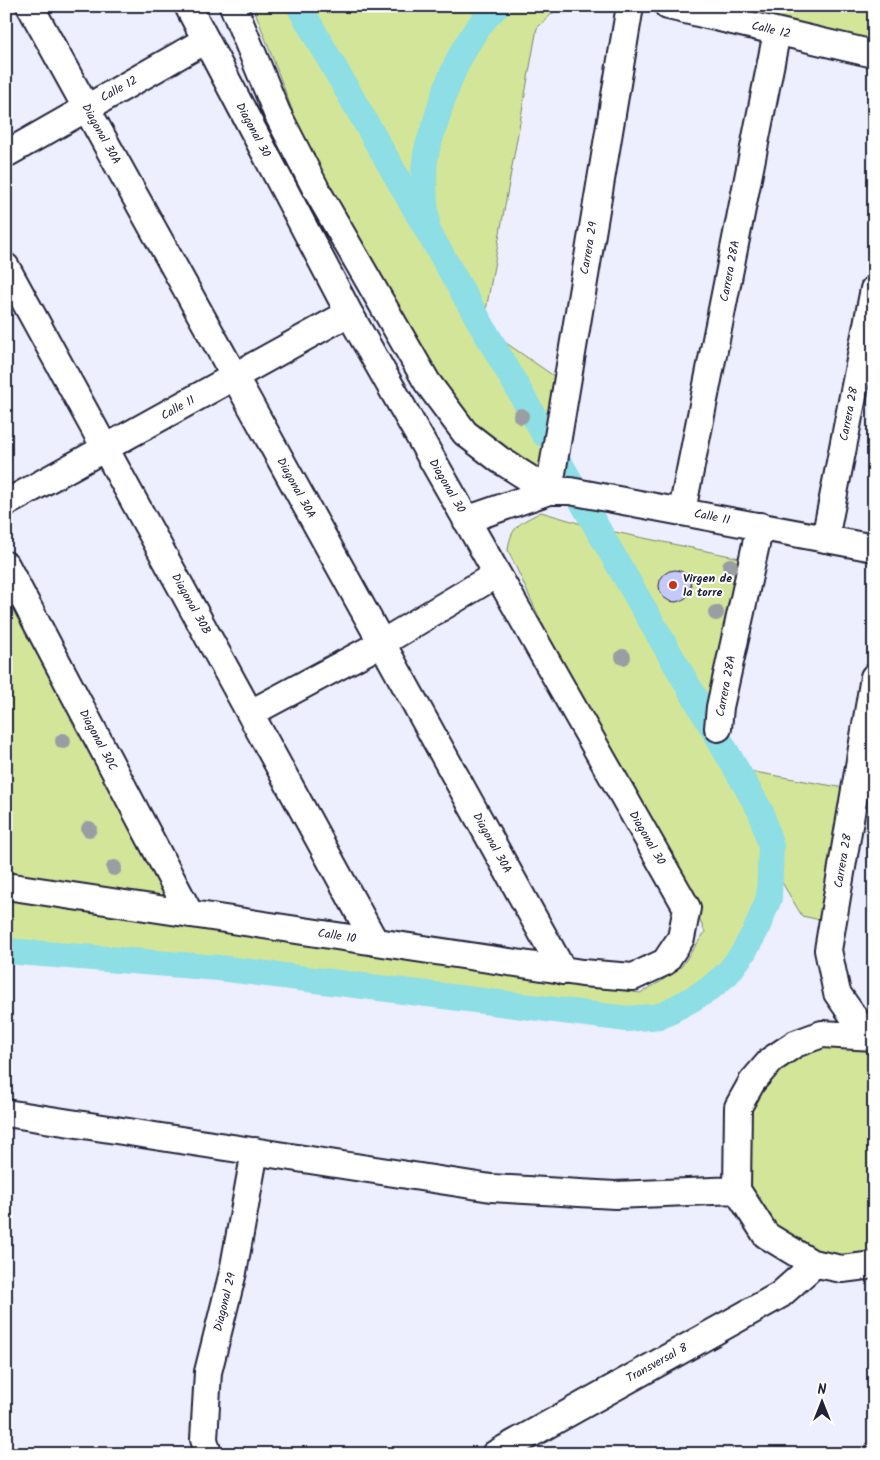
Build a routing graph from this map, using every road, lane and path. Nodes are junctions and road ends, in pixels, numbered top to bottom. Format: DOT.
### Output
graph roads {
  1 [pos="30,6"];
  2 [pos="188,6"];
  3 [pos="233,6"];
  4 [pos="630,6"];
  5 [pos="668,6"];
  6 [pos="777,32"];
  7 [pos="206,40"];
  8 [pos="874,54"];
  9 [pos="86,108"];
  10 [pos="6,154"];
  11 [pos="6,267"];
  12 [pos="874,289"];
  13 [pos="349,313"];
  14 [pos="235,377"];
  15 [pos="106,448"];
  16 [pos="560,491"];
  17 [pos="6,503"];
  18 [pos="682,511"];
  19 [pos="466,520"];
  20 [pos="760,526"];
  21 [pos="825,539"];
  22 [pos="874,548"];
  23 [pos="6,565"];
  24 [pos="497,574"];
  25 [pos="382,643"];
  26 [pos="874,677"];
  27 [pos="251,713"];
  28 [pos="718,728"];
  29 [pos="6,886"];
  30 [pos="190,914"];
  31 [pos="375,942"];
  32 [pos="665,962"];
  33 [pos="563,970"];
  34 [pos="870,1036"];
  35 [pos="6,1113"];
  36 [pos="255,1151"];
  37 [pos="737,1190"];
  38 [pos="812,1263"];
  39 [pos="874,1264"];
  40 [pos="208,1454"];
  41 [pos="494,1454"];
  1 -- 9 [label="street, Diagonal 30A"];
  2 -- 7 [label="street, Diagonal 30"];
  3 -- 16 [label="street"];
  4 -- 16 [label="street, Carrera 29"];
  5 -- 6 [label="street, Calle 12"];
  6 -- 8 [label="street, Calle 12"];
  6 -- 18 [label="street, Carrera 28A"];
  7 -- 9 [label="street, Calle 12"];
  7 -- 13 [label="street, Diagonal 30"];
  9 -- 10 [label="street, Calle 12"];
  9 -- 14 [label="street, Diagonal 30A"];
  11 -- 15 [label="street, Diagonal 30B"];
  12 -- 21 [label="street, Carrera 28"];
  13 -- 14 [label="street, Calle 11"];
  13 -- 19 [label="street, Diagonal 30"];
  14 -- 15 [label="street, Calle 11"];
  14 -- 25 [label="street, Diagonal 30A"];
  15 -- 17 [label="street, Calle 11"];
  15 -- 27 [label="street, Diagonal 30B"];
  16 -- 18 [label="street, Calle 11"];
  16 -- 19 [label="street"];
  18 -- 20 [label="street, Calle 11"];
  19 -- 24 [label="street, Diagonal 30"];
  20 -- 21 [label="street, Calle 11"];
  20 -- 28 [label="street, Carrera 28A"];
  21 -- 22 [label="street, Calle 11"];
  23 -- 30 [label="street, Diagonal 30C"];
  24 -- 25 [label="street"];
  24 -- 32 [label="street, Diagonal 30"];
  25 -- 27 [label="street"];
  25 -- 33 [label="street, Diagonal 30A"];
  26 -- 34 [label="street, Carrera 28"];
  27 -- 31 [label="street, Diagonal 30B"];
  29 -- 30 [label="street, Calle 10"];
  30 -- 31 [label="street, Calle 10"];
  31 -- 33 [label="street, Calle 10"];
  32 -- 33 [label="street, Calle 10"];
  34 -- 37 [label="street"];
  35 -- 36 [label="street"];
  36 -- 37 [label="street"];
  36 -- 40 [label="street, Diagonal 29"];
  37 -- 38 [label="street"];
  38 -- 39 [label="street"];
  38 -- 41 [label="street, Transversal 8"];
}
